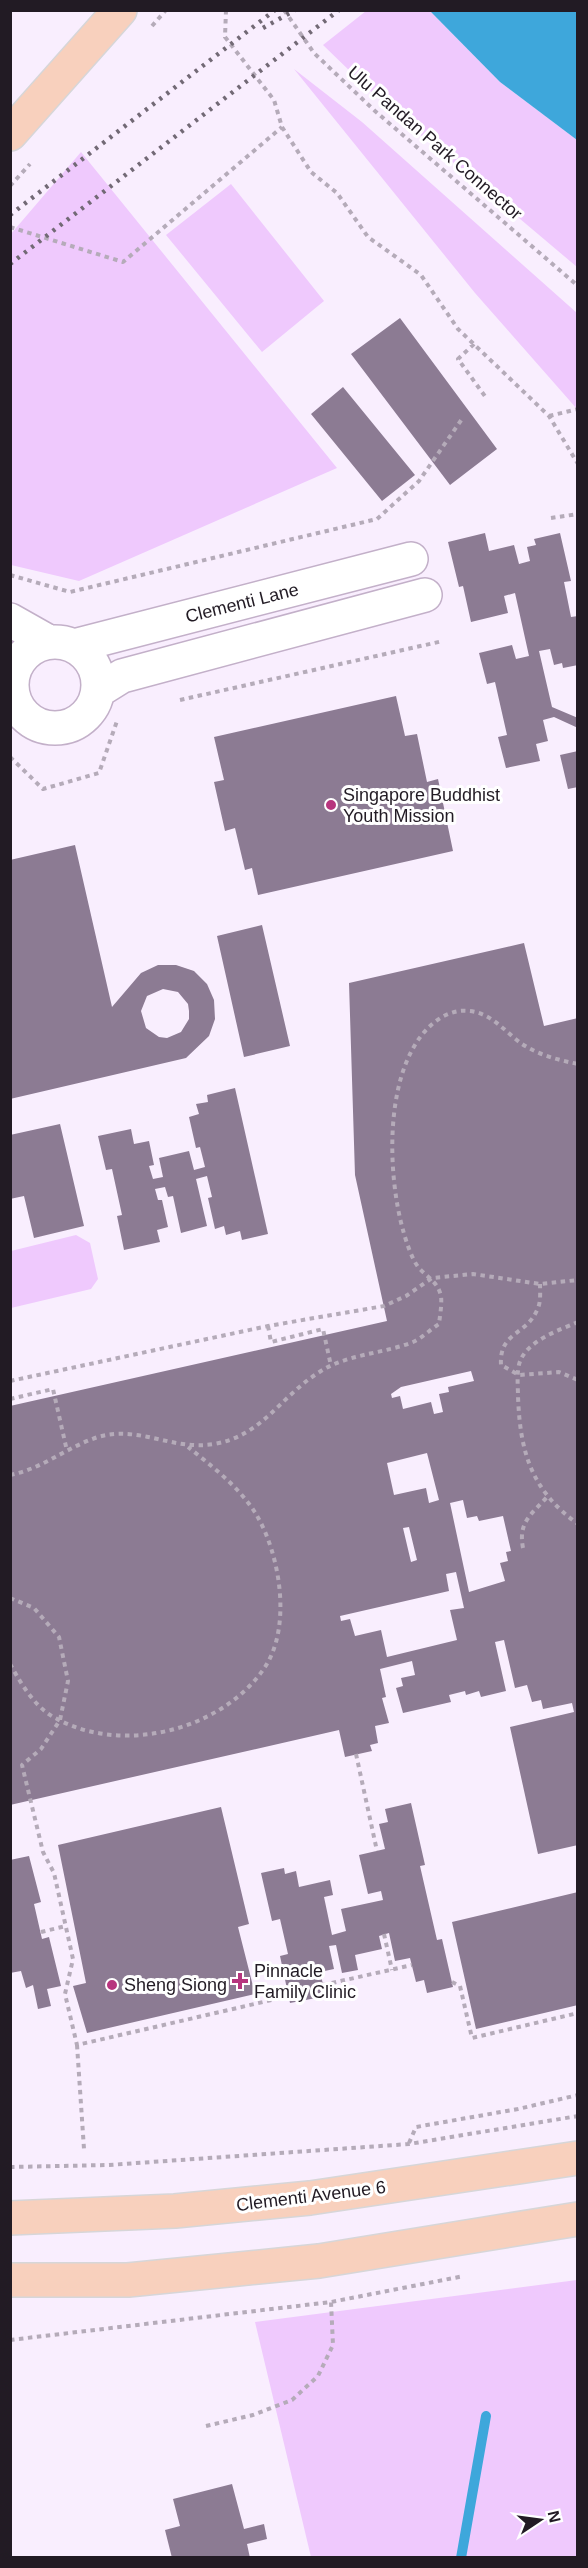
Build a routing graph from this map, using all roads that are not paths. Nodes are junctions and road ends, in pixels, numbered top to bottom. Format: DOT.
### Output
graph roads {
  1 [pos="120,10"];
  2 [pos="10,134"];
  3 [pos="411,559"];
  4 [pos="425,596"];
  5 [pos="10,620"];
  6 [pos="61,644"];
  7 [pos="13,699"];
  8 [pos="109,702"];
  9 [pos="578,2158"];
  10 [pos="21,2214"];
  11 [pos="578,2219"];
  12 [pos="10,2280"];
  13 [pos="94,2281"];
  14 [pos="10,2295"];
  1 -- 2 [label="main road"];
  3 -- 6 [label="street, Clementi Lane"];
  4 -- 8 [label="street, Clementi Lane"];
  5 -- 6 [label="street"];
  6 -- 7 [label="street, Clementi Lane"];
  6 -- 8 [label="street"];
  7 -- 8 [label="street, Clementi Lane"];
  9 -- 10 [label="main road, Clementi Avenue 6"];
  11 -- 13 [label="main road"];
  12 -- 13 [label="main road"];
  13 -- 14 [label="main road"];
}
